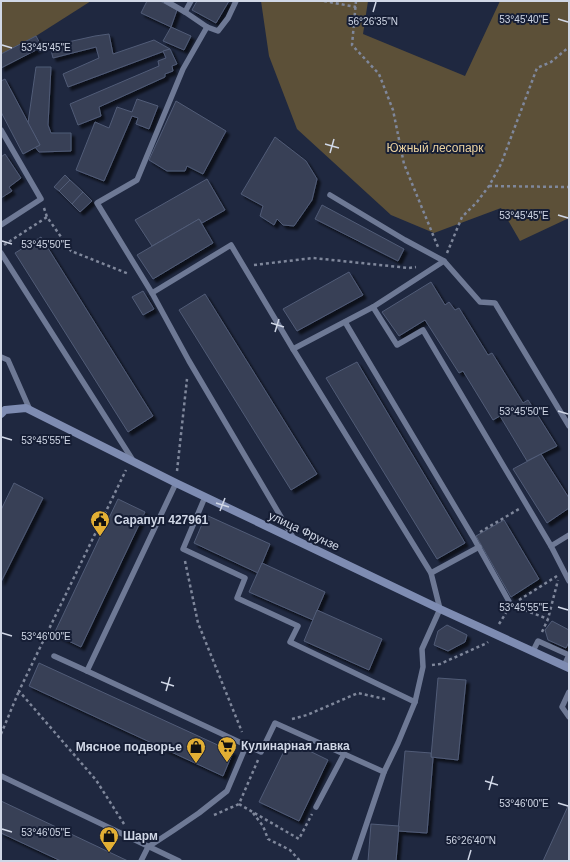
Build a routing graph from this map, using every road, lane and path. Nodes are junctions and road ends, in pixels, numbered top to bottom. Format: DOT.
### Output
graph roads {
  1 [pos="166,1"];
  2 [pos="191,1"];
  3 [pos="236,1"];
  4 [pos="324,1"];
  5 [pos="356,1"];
  6 [pos="356,8"];
  7 [pos="185,12"];
  8 [pos="207,28"];
  9 [pos="569,47"];
  10 [pos="2,134"];
  11 [pos="489,186"];
  12 [pos="569,187"];
  13 [pos="330,195"];
  14 [pos="1,225"];
  15 [pos="1,247"];
  16 [pos="1,253"];
  17 [pos="444,261"];
  18 [pos="423,265"];
  19 [pos="243,266"];
  20 [pos="144,280"];
  21 [pos="152,293"];
  22 [pos="374,307"];
  23 [pos="345,322"];
  24 [pos="293,349"];
  25 [pos="1,357"];
  26 [pos="189,361"];
  27 [pos="30,410"];
  28 [pos="1,414"];
  29 [pos="569,426"];
  30 [pos="135,463"];
  31 [pos="176,484"];
  32 [pos="205,497"];
  33 [pos="526,504"];
  34 [pos="569,535"];
  35 [pos="473,536"];
  36 [pos="294,540"];
  37 [pos="552,546"];
  38 [pos="479,547"];
  39 [pos="183,549"];
  40 [pos="431,574"];
  41 [pos="559,575"];
  42 [pos="569,581"];
  43 [pos="511,605"];
  44 [pos="440,609"];
  45 [pos="548,619"];
  46 [pos="538,641"];
  47 [pos="533,651"];
  48 [pos="54,656"];
  49 [pos="566,667"];
  50 [pos="87,671"];
  51 [pos="19,692"];
  52 [pos="569,692"];
  53 [pos="392,701"];
  54 [pos="414,702"];
  55 [pos="569,717"];
  56 [pos="275,723"];
  57 [pos="1,734"];
  58 [pos="246,746"];
  59 [pos="261,752"];
  60 [pos="344,754"];
  61 [pos="384,772"];
  62 [pos="1,776"];
  63 [pos="316,807"];
  64 [pos="252,811"];
  65 [pos="148,847"];
  66 [pos="141,861"];
  67 [pos="179,861"];
  68 [pos="300,861"];
  69 [pos="354,861"];
  1 -- 7 [label="lane"];
  2 -- 7 [label="lane"];
  3 -- 8 [label="lane"];
  4 -- 6 [label="path"];
  5 -- 6 [label="path"];
  6 -- 17 [label="path"];
  7 -- 8 [label="lane"];
  8 -- 20 [label="lane"];
  9 -- 11 [label="path"];
  10 -- 14 [label="lane"];
  11 -- 12 [label="path"];
  11 -- 17 [label="path"];
  13 -- 17 [label="lane"];
  15 -- 20 [label="path"];
  16 -- 30 [label="lane"];
  17 -- 22 [label="lane"];
  17 -- 29 [label="lane"];
  18 -- 19 [label="path"];
  19 -- 21 [label="lane"];
  19 -- 24 [label="lane"];
  20 -- 21 [label="lane"];
  21 -- 26 [label="lane"];
  22 -- 23 [label="lane"];
  22 -- 33 [label="lane"];
  23 -- 24 [label="lane"];
  23 -- 35 [label="lane"];
  24 -- 40 [label="lane"];
  25 -- 27 [label="lane"];
  26 -- 31 [label="path"];
  26 -- 36 [label="lane"];
  27 -- 28 [label="street"];
  27 -- 30 [label="street, улица Фрунзе"];
  30 -- 31 [label="street, улица Фрунзе"];
  31 -- 32 [label="street, улица Фрунзе"];
  31 -- 50 [label="lane"];
  32 -- 36 [label="street, улица Фрунзе"];
  32 -- 39 [label="lane"];
  33 -- 35 [label="path"];
  33 -- 37 [label="lane"];
  34 -- 37 [label="lane"];
  35 -- 38 [label="lane"];
  36 -- 44 [label="street, улица Фрунзе"];
  37 -- 42 [label="lane"];
  38 -- 40 [label="lane"];
  38 -- 43 [label="lane"];
  39 -- 54 [label="lane"];
  39 -- 58 [label="path"];
  40 -- 44 [label="lane"];
  41 -- 45 [label="path"];
  43 -- 45 [label="path"];
  44 -- 47 [label="street, улица Фрунзе"];
  44 -- 54 [label="lane"];
  45 -- 46 [label="path"];
  46 -- 47 [label="lane"];
  46 -- 49 [label="lane"];
  47 -- 49 [label="street, улица Фрунзе"];
  48 -- 50 [label="lane"];
  50 -- 58 [label="lane"];
  51 -- 57 [label="path"];
  52 -- 55 [label="lane"];
  53 -- 56 [label="path"];
  54 -- 61 [label="lane"];
  56 -- 59 [label="lane"];
  56 -- 60 [label="lane"];
  58 -- 59 [label="lane"];
  58 -- 65 [label="lane"];
  59 -- 64 [label="path"];
  60 -- 61 [label="lane"];
  60 -- 63 [label="lane"];
  61 -- 69 [label="lane"];
  62 -- 65 [label="lane"];
  63 -- 64 [label="path"];
  64 -- 68 [label="path"];
  65 -- 66 [label="lane"];
  65 -- 67 [label="lane"];
}
